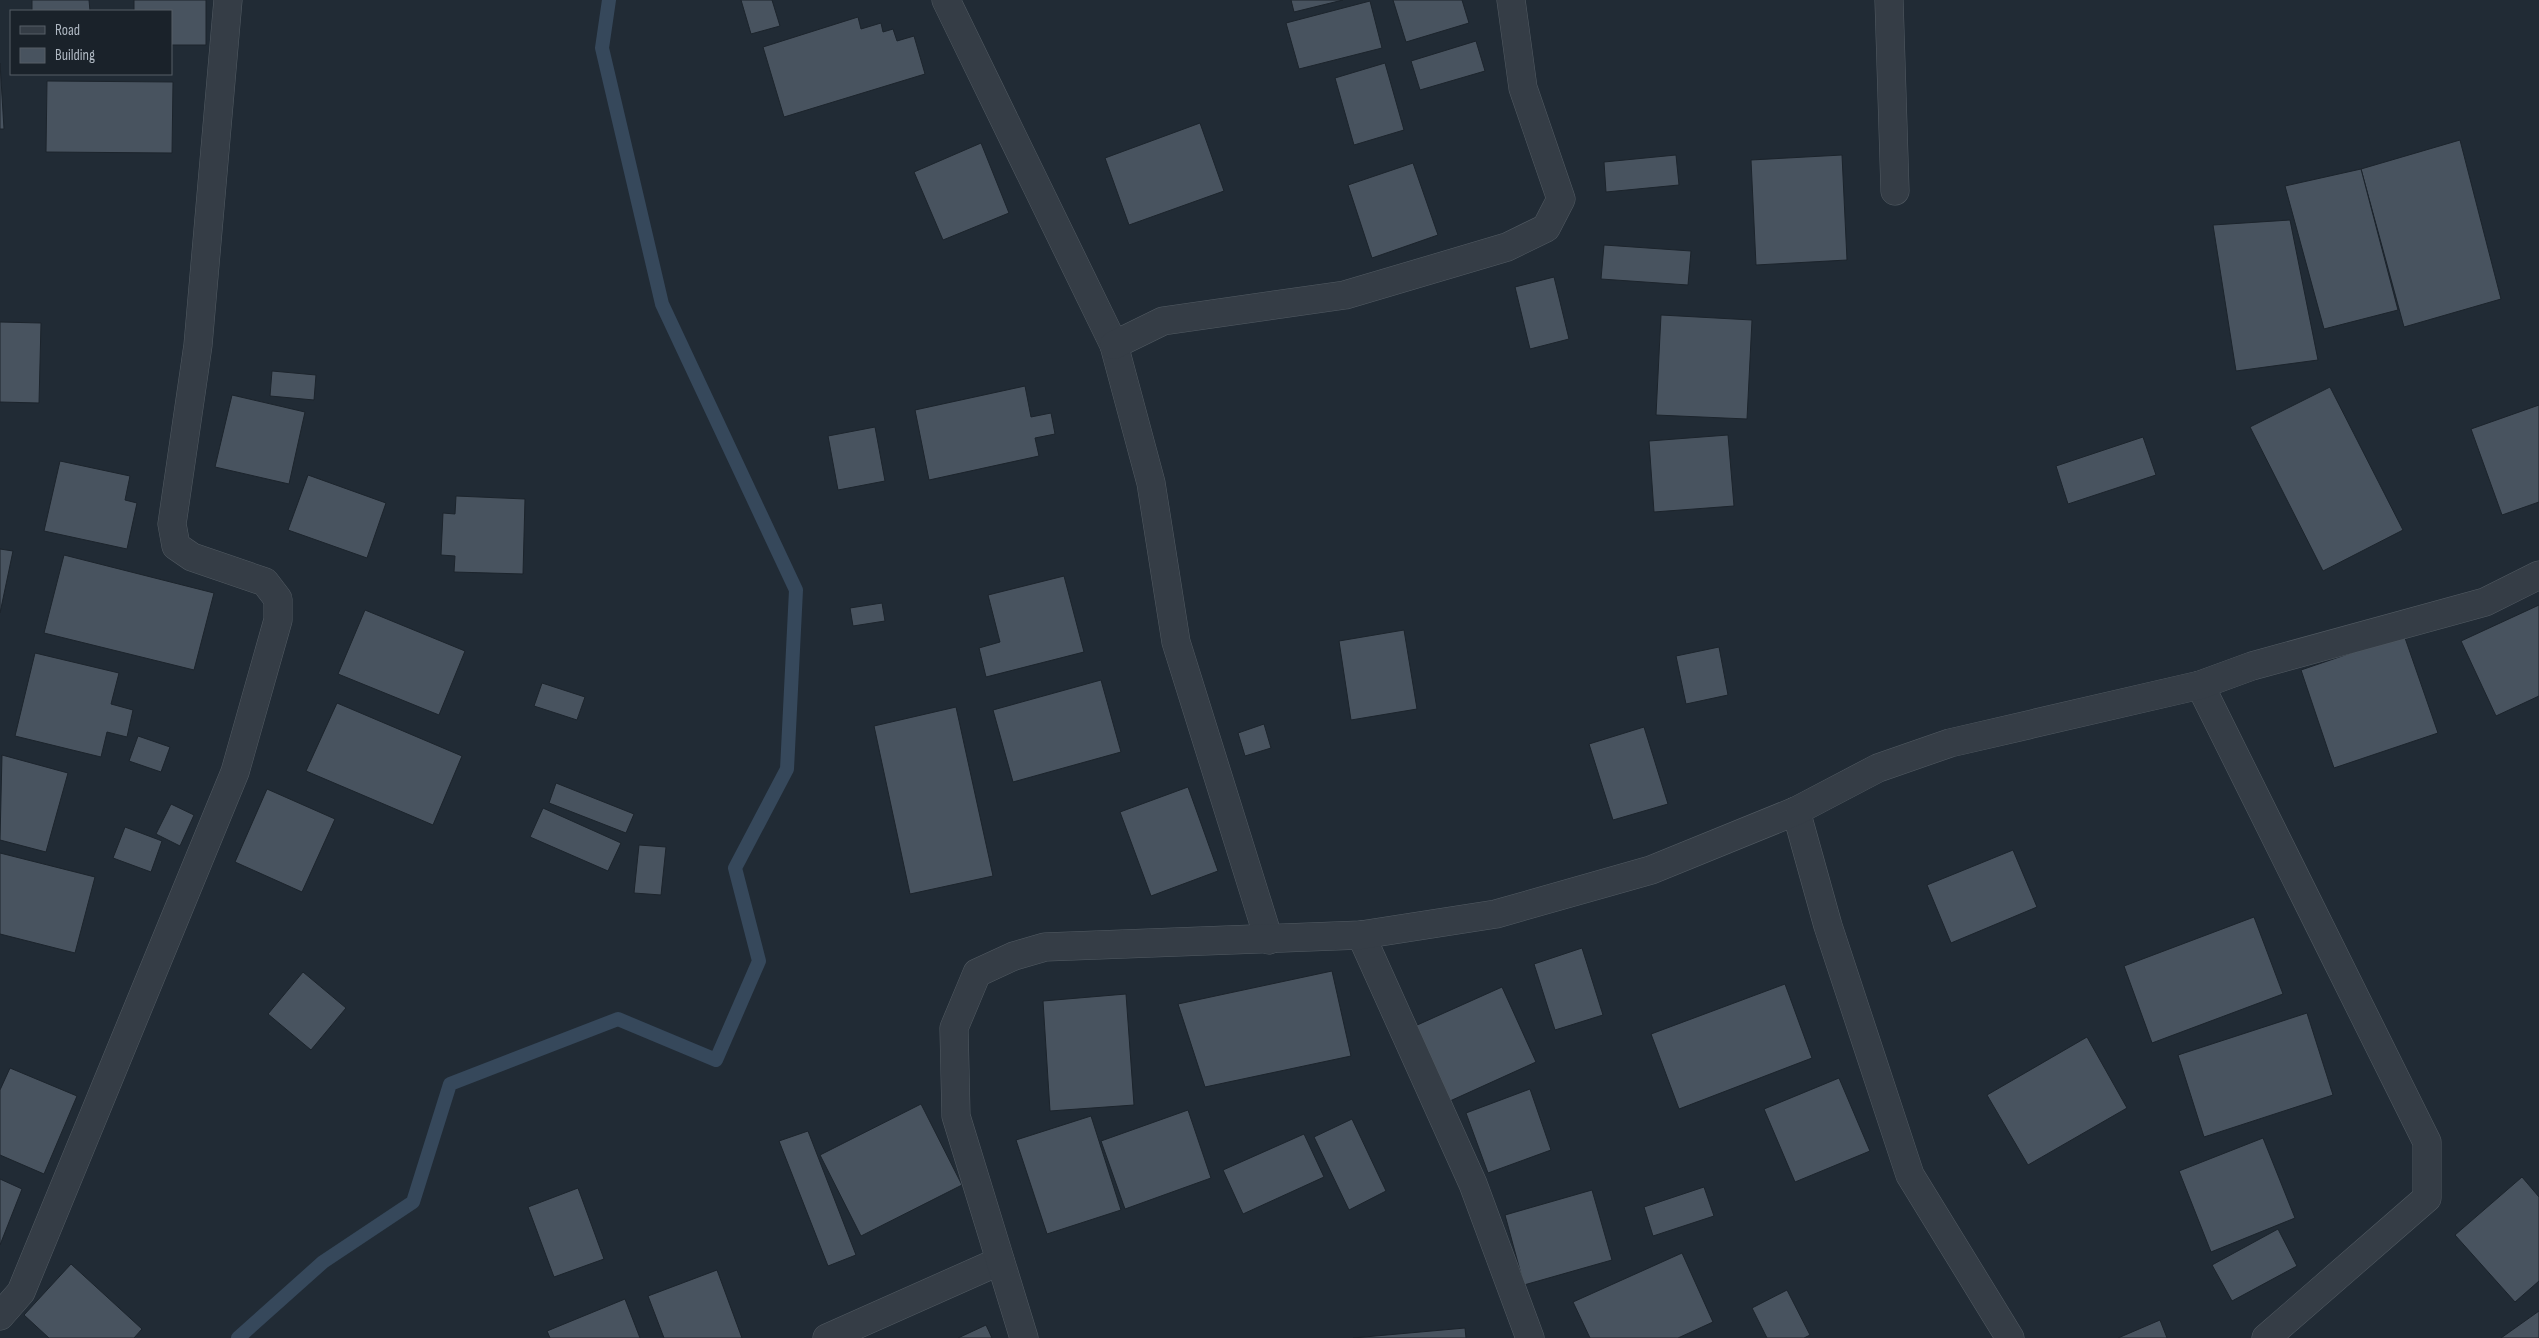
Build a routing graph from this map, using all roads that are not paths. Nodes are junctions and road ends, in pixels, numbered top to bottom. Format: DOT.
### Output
graph roads {
  1 [pos="228,0"];
  2 [pos="946,0"];
  3 [pos="1511,0"];
  4 [pos="1889,0"];
  5 [pos="1895,191"];
  6 [pos="1114,345"];
  7 [pos="2539,575"];
  8 [pos="2200,685"];
  9 [pos="1796,811"];
  10 [pos="1361,935"];
  11 [pos="1269,940"];
  12 [pos="1000,1261"];
  13 [pos="0,1316"];
  14 [pos="827,1338"];
  15 [pos="1024,1338"];
  16 [pos="1530,1338"];
  17 [pos="2010,1338"];
  18 [pos="2266,1338"];
  1 -- 13 [label="street"];
  2 -- 6 [label="street"];
  3 -- 6 [label="street"];
  4 -- 5 [label="street"];
  6 -- 11 [label="street"];
  7 -- 8 [label="street"];
  8 -- 9 [label="street"];
  8 -- 18 [label="street"];
  9 -- 10 [label="street"];
  9 -- 17 [label="street"];
  10 -- 11 [label="street"];
  10 -- 16 [label="street"];
  11 -- 12 [label="street"];
  12 -- 14 [label="street"];
  12 -- 15 [label="street"];
}
